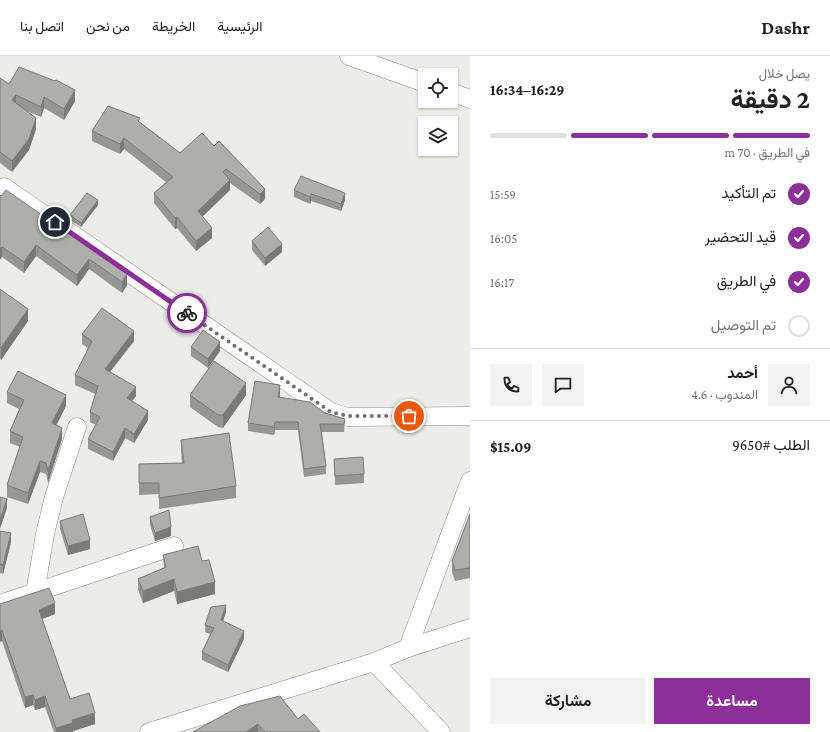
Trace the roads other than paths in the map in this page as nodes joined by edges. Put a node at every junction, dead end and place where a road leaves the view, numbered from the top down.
1 (349, 56) edge
2 (418, 81) edge
3 (458, 95) edge
4 (470, 99) edge
5 (4, 187) dead end
6 (470, 416) edge
7 (77, 427) dead end
8 (470, 481) edge
9 (174, 546) dead end
10 (35, 593) junction
11 (0, 604) edge
12 (470, 628) edge
13 (408, 648) junction
14 (374, 662) junction
15 (152, 732) edge
16 (441, 732) edge

1 - 2 street
3 - 4 street
5 - 6 street
7 - 10 street
8 - 13 street
9 - 10 street
10 - 11 street
12 - 13 street
13 - 14 street
14 - 15 street
14 - 16 street

